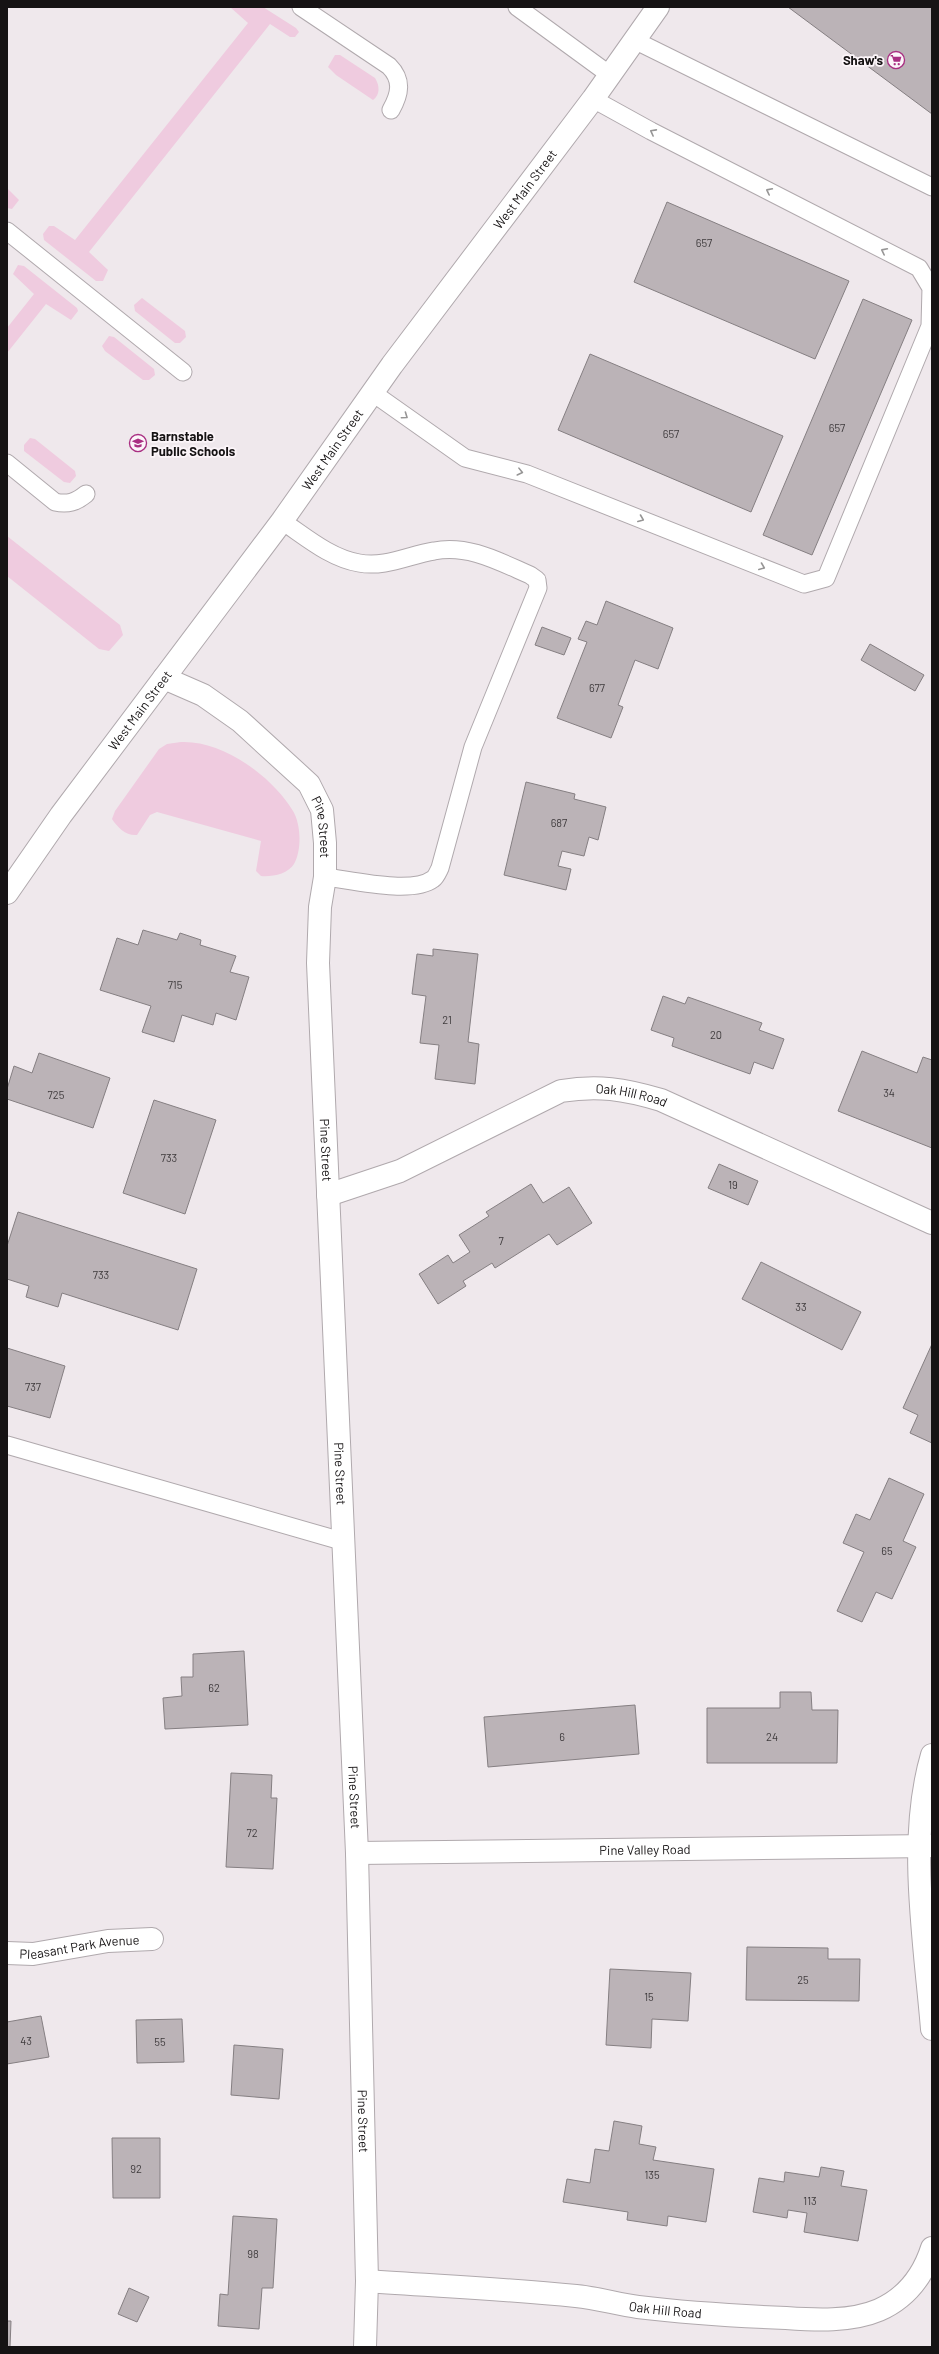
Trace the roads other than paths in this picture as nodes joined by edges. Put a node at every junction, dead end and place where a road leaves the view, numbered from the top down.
1 (301, 7) edge
2 (517, 7) edge
3 (658, 7) edge
4 (634, 40) junction
5 (610, 75) junction
6 (593, 99) junction
7 (392, 110) dead end
8 (932, 187) edge
9 (7, 231) edge
10 (183, 372) dead end
11 (373, 393) junction
12 (7, 463) edge
13 (86, 494) dead end
14 (282, 521) junction
15 (164, 678) junction
16 (325, 877) junction
17 (7, 893) edge
18 (328, 1195) junction
19 (932, 1223) edge
20 (7, 1445) edge
21 (345, 1542) junction
22 (932, 1755) edge
23 (925, 1846) edge
24 (357, 1853) junction
25 (152, 1939) dead end
26 (7, 1953) edge
27 (932, 2029) edge
28 (932, 2248) edge
29 (367, 2281) junction
30 (365, 2347) edge

1 - 7 lane
2 - 5 lane
3 - 4 main road, West Main Street
4 - 5 main road, West Main Street
4 - 8 lane
5 - 6 main road, West Main Street
6 - 11 main road, West Main Street
11 -> 6 lane
9 - 10 lane
11 - 14 main road, West Main Street
12 - 13 lane
14 - 15 main road, West Main Street
14 - 16 lane
15 - 16 main road, Pine Street
15 - 17 main road, West Main Street
16 - 18 main road, Pine Street
18 - 19 main road, Oak Hill Road
18 - 21 main road, Pine Street
20 - 21 lane
21 - 24 main road, Pine Street
22 - 23 main road
23 - 24 main road, Pine Valley Road
23 - 27 main road
24 - 29 main road, Pine Street
25 - 26 main road, Pleasant Park Avenue
28 - 29 main road, Oak Hill Road
29 - 30 main road, Pine Street

